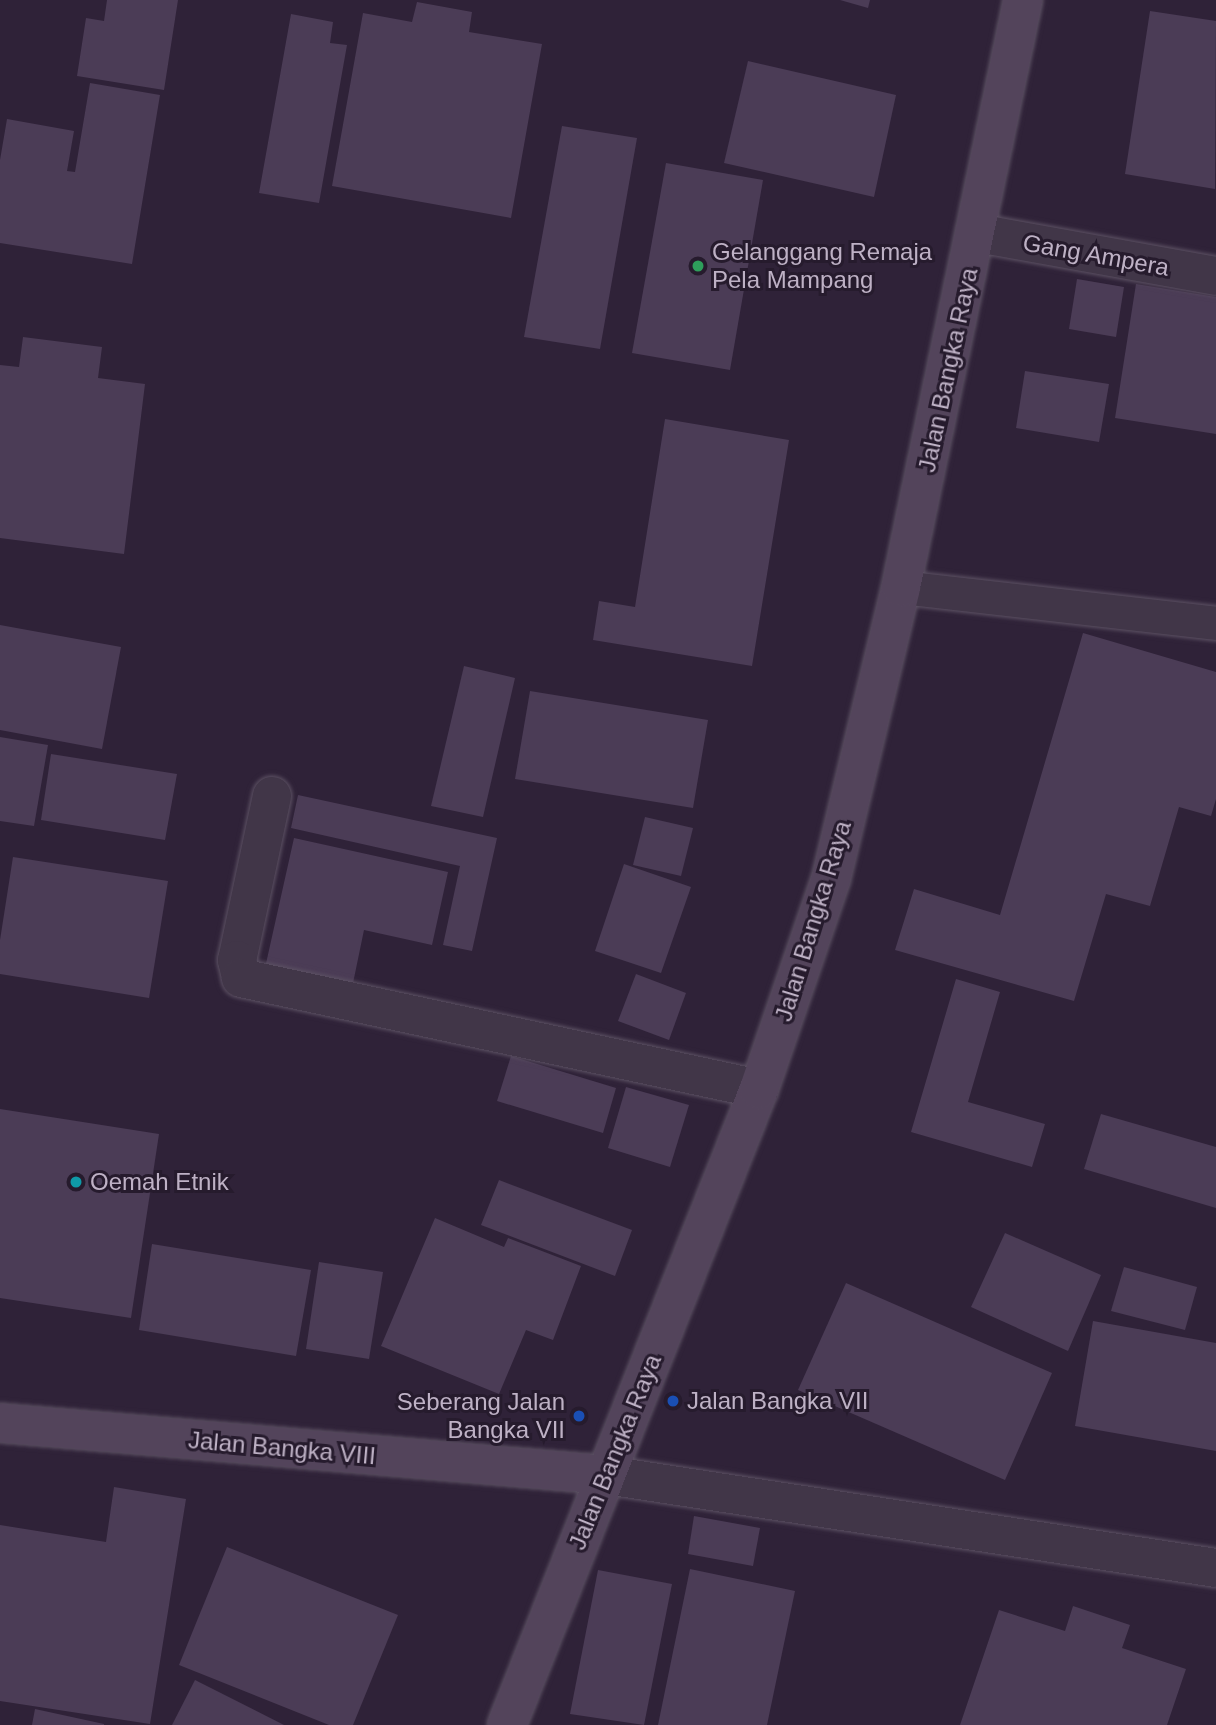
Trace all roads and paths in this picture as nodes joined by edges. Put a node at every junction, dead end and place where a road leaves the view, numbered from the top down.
1 (1023, 0) edge
2 (977, 233) junction
3 (1216, 276) edge
4 (901, 587) junction
5 (1216, 623) edge
6 (272, 796) dead end
7 (759, 1089) junction
8 (0, 1423) edge
9 (606, 1475) junction
10 (1216, 1567) edge
11 (507, 1725) edge

1 - 2 street, Jalan Bangka Raya
2 - 3 street, Gang Ampera
2 - 4 street, Jalan Bangka Raya
4 - 5 lane
4 - 7 street, Jalan Bangka Raya
6 - 7 street
7 - 9 street, Jalan Bangka Raya
8 - 9 street, Jalan Bangka VIII
9 - 10 street
9 - 11 street, Jalan Bangka Raya

